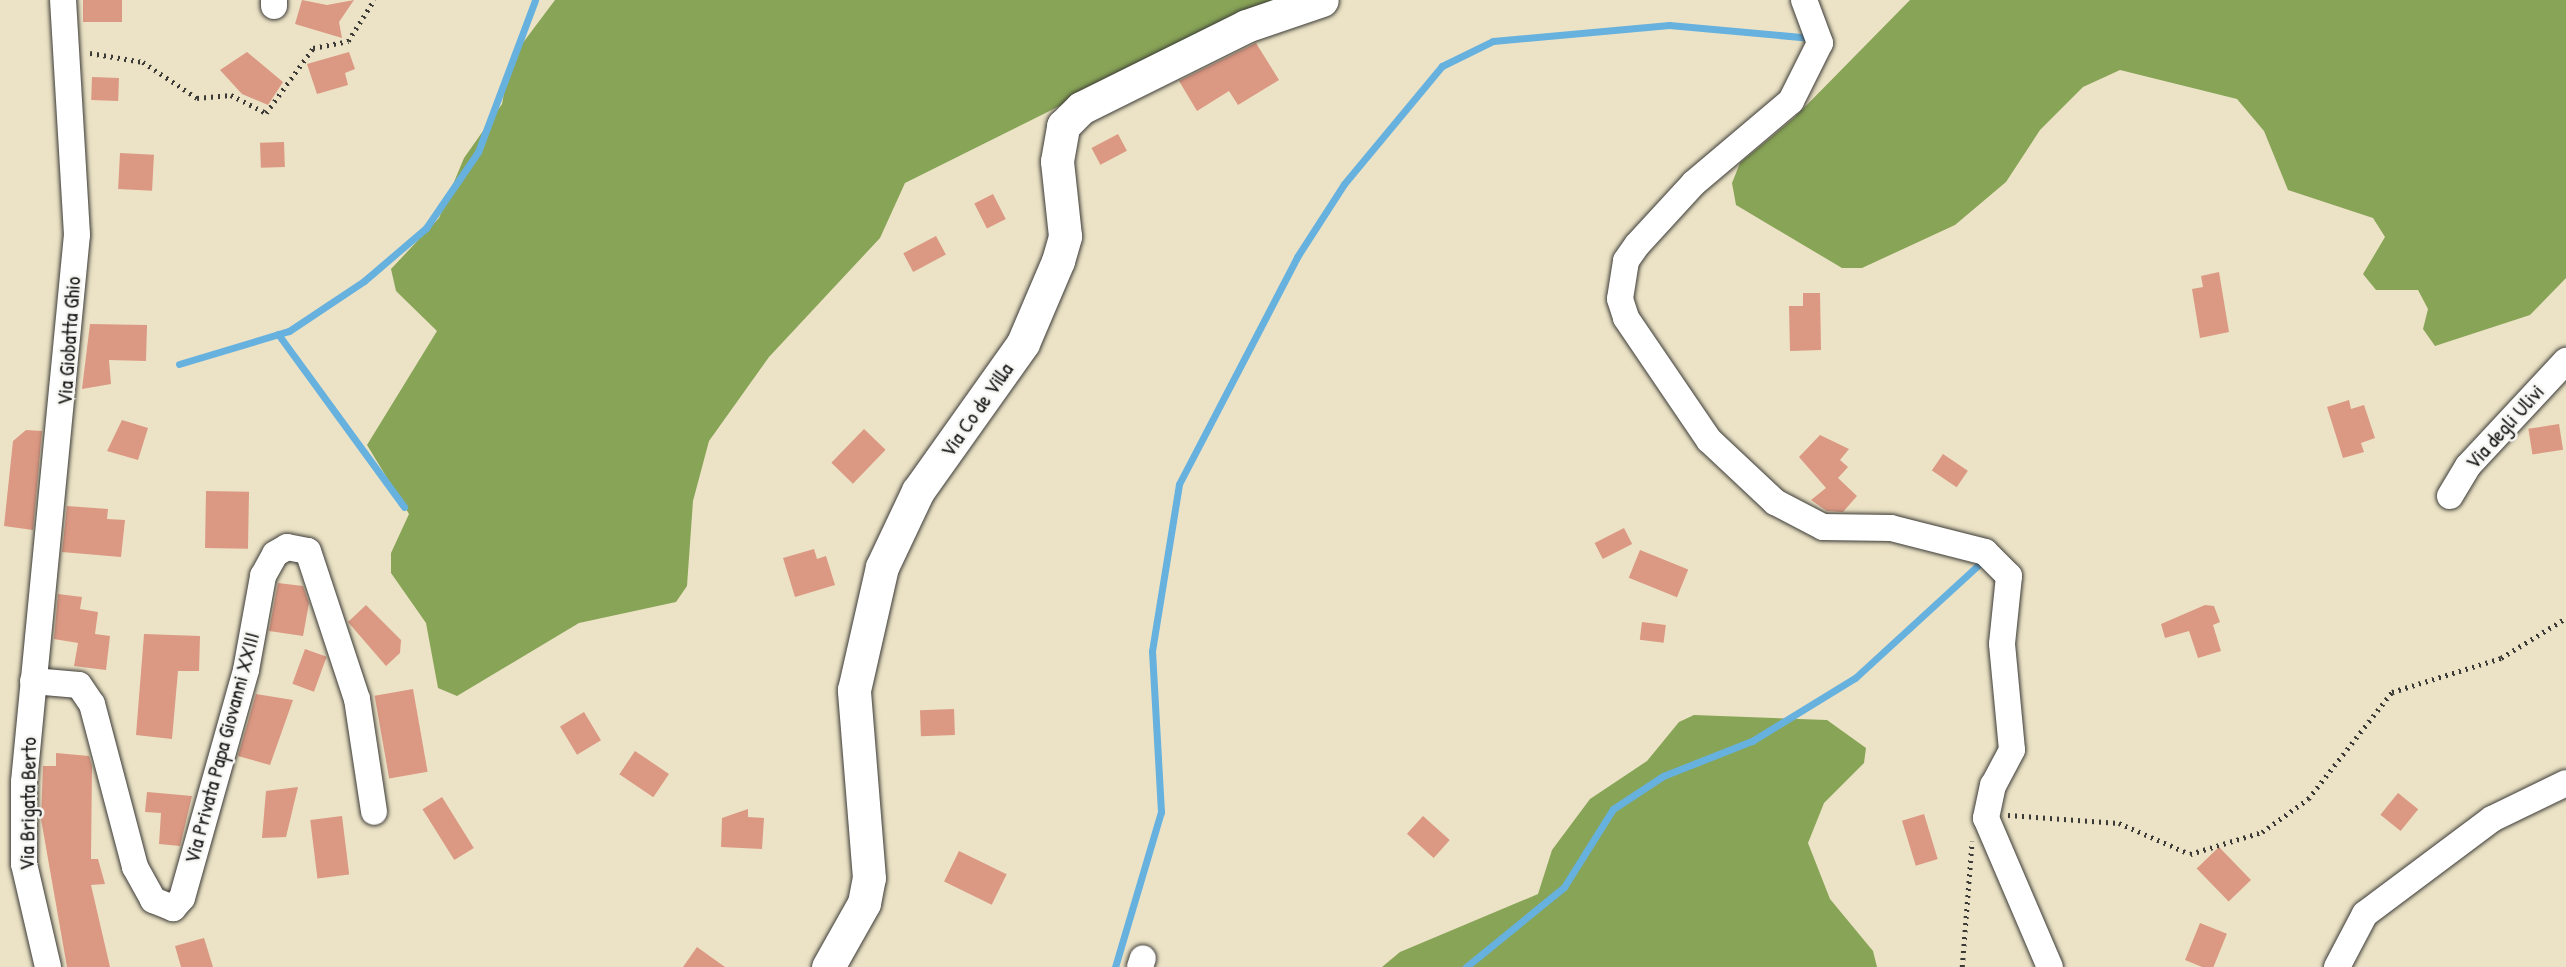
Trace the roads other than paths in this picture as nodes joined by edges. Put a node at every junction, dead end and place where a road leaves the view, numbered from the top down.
1 (63, 0) edge
2 (1322, 0) edge
3 (1804, 0) edge
4 (2566, 362) edge
5 (2450, 496) dead end
6 (33, 681) junction
7 (2566, 783) edge
8 (374, 812) dead end
9 (48, 967) edge
10 (828, 967) edge
11 (2050, 967) edge
12 (2337, 967) edge

1 - 6 street, Via Giobatta Ghio
2 - 10 street, Via Co de Villa
3 - 11 street
4 - 5 street, Via degli Ulivi
6 - 8 street, Via Privata Papa Giovanni XXIII
6 - 9 street, Via Brigata Berto
7 - 12 street

